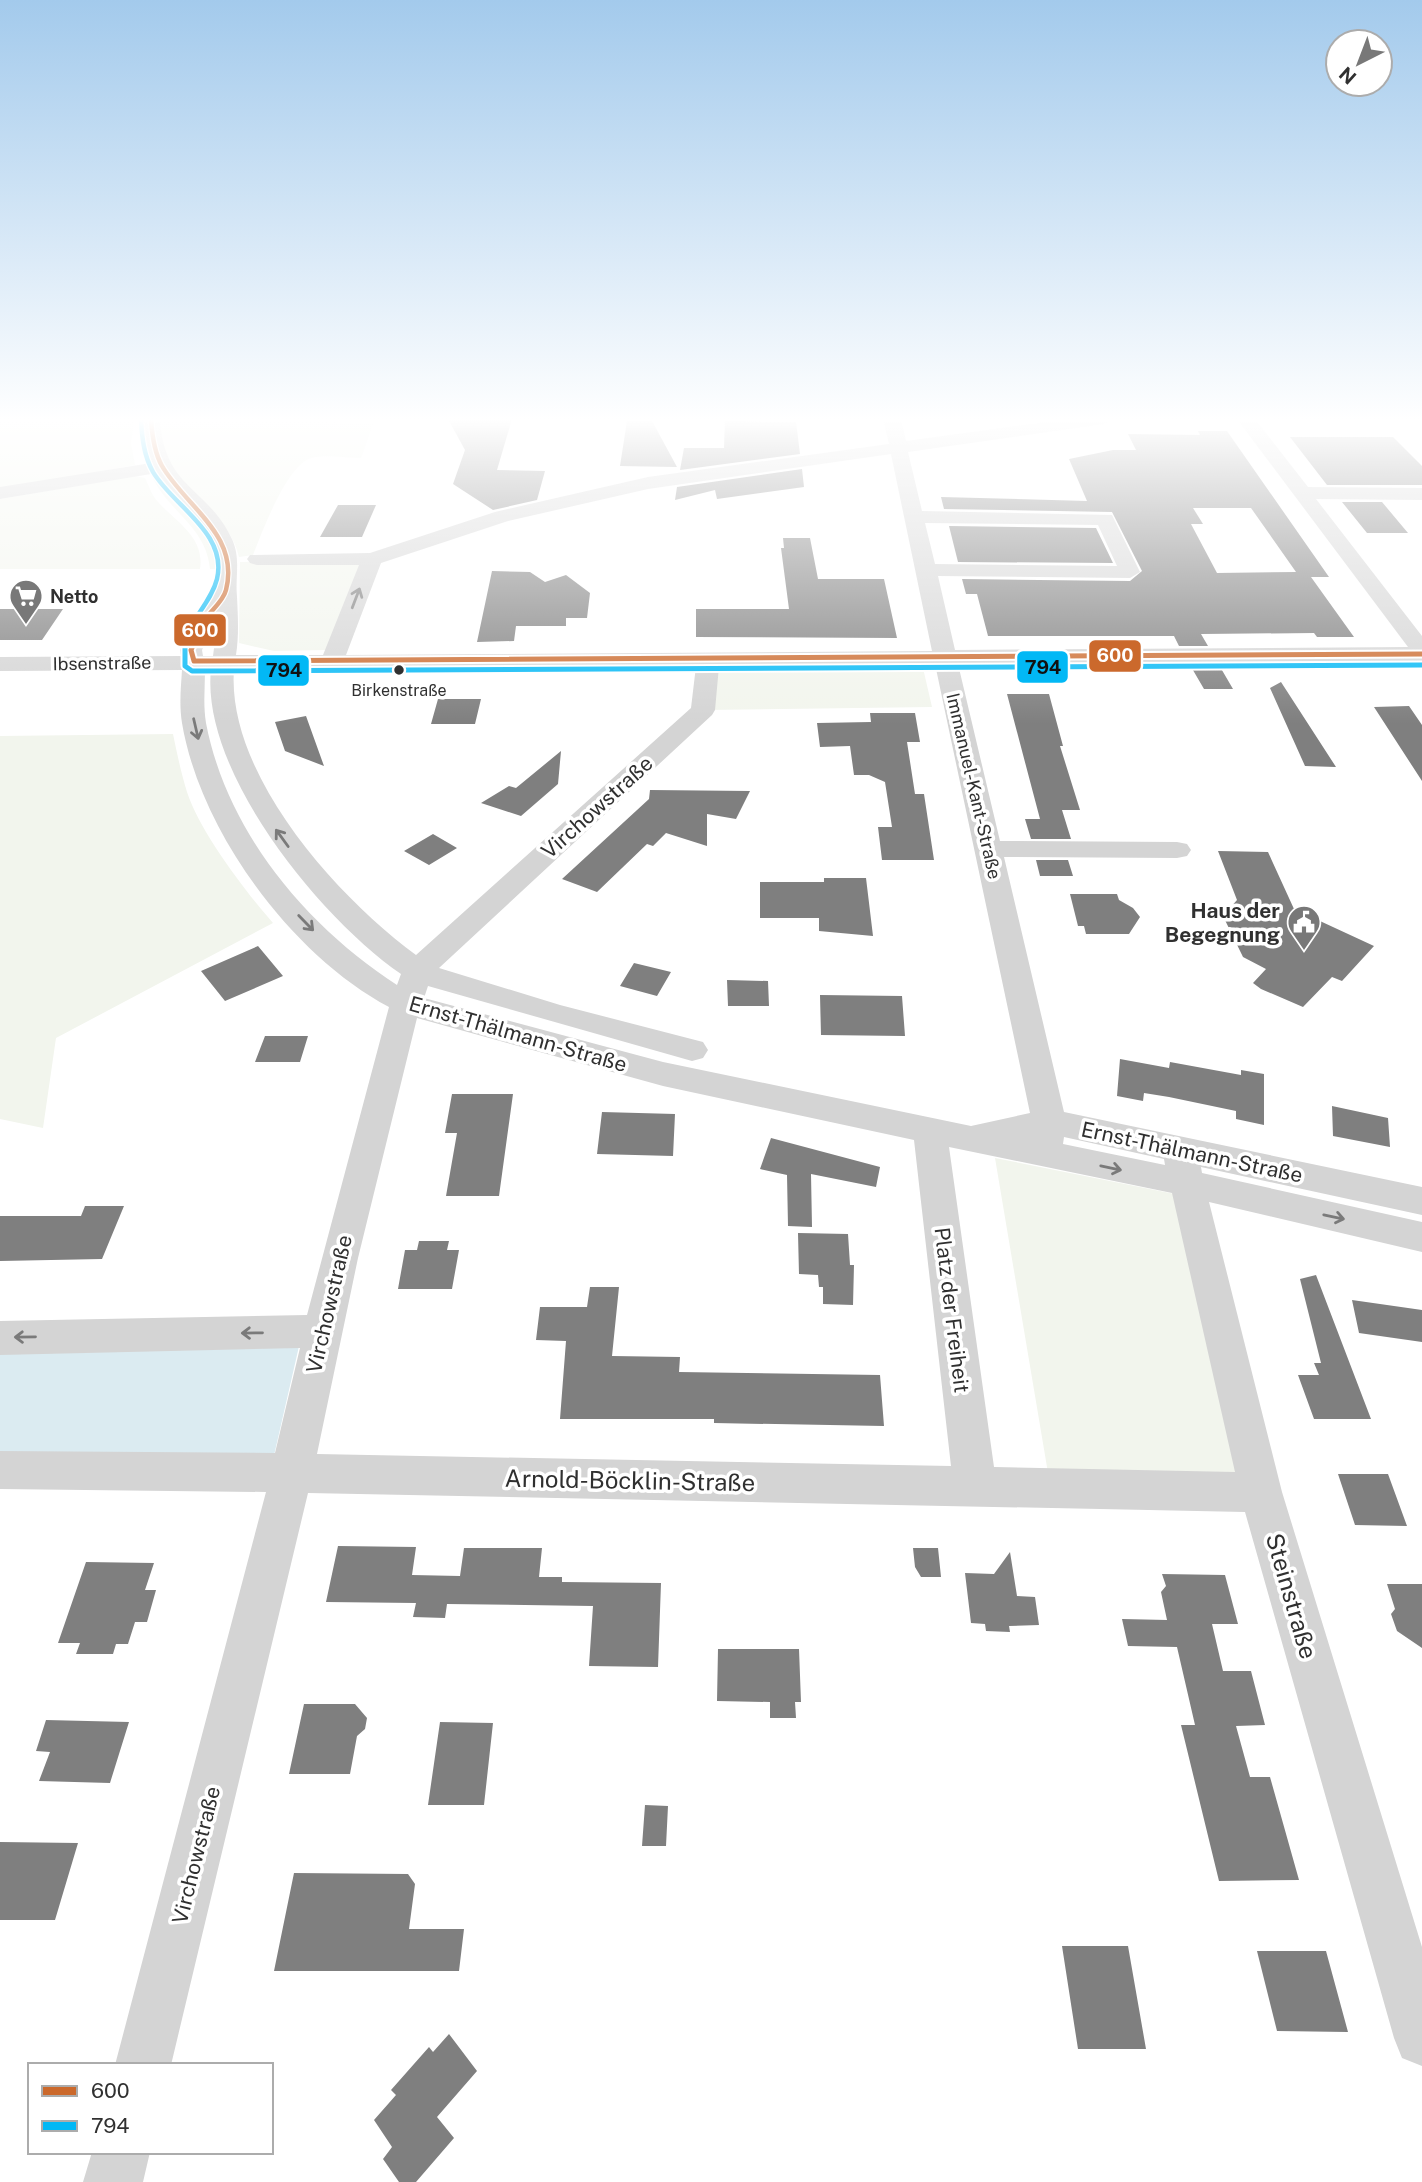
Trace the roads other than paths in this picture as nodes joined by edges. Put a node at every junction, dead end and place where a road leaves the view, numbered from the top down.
1 (210, 521) edge
2 (487, 521) edge
3 (914, 521) edge
4 (1106, 521) edge
5 (1323, 521) edge
6 (257, 559) dead end
7 (372, 559) junction
8 (926, 569) junction
9 (225, 594) junction
10 (1422, 652) edge
11 (945, 656) junction
12 (708, 658) junction
13 (194, 661) junction
14 (226, 661) junction
15 (332, 662) junction
16 (0, 664) edge
17 (989, 849) junction
18 (1177, 850) dead end
19 (412, 987) junction
20 (692, 1050) dead end
21 (946, 1136) junction
22 (1047, 1137) junction
23 (1183, 1167) junction
24 (1422, 1201) edge
25 (1422, 1237) edge
26 (321, 1331) junction
27 (0, 1338) edge
28 (0, 1470) edge
29 (292, 1473) junction
30 (975, 1487) junction
31 (1261, 1492) junction
32 (1422, 2038) edge
33 (144, 2063) edge
34 (120, 2154) edge
35 (113, 2182) edge

1 - 9 street, Ernst-Thälmann-Straße
2 - 7 street
3 - 8 street, Immanuel-Kant-Straße
4 - 8 street
5 - 10 street
6 - 7 street
15 -> 7 street
8 - 11 street, Immanuel-Kant-Straße
9 - 13 street, Ernst-Thälmann-Straße
9 - 14 street, Ernst-Thälmann-Straße
10 - 11 street, Ibsenstraße
11 - 12 street, Ibsenstraße
11 - 17 street, Immanuel-Kant-Straße
12 - 15 street, Ibsenstraße
12 - 19 street, Virchowstraße
13 - 14 street, Ibsenstraße
13 - 16 street, Ibsenstraße
13 -> 19 street, Ernst-Thälmann-Straße
14 - 15 street, Ibsenstraße
19 -> 14 street, Ernst-Thälmann-Straße
17 - 18 street
17 - 22 street, Immanuel-Kant-Straße
19 - 20 street, Ernst-Thälmann-Straße
19 - 21 street, Ernst-Thälmann-Straße
19 - 26 street, Virchowstraße
21 - 22 street, Ernst-Thälmann-Straße
21 - 30 street, Platz der Freiheit
22 - 23 street, Ernst-Thälmann-Straße
23 - 24 street, Ernst-Thälmann-Straße
23 -> 25 street, Ernst-Thälmann-Straße
23 - 31 street, Steinstraße
26 -> 27 street
26 - 29 street, Virchowstraße
28 - 29 street, Arnold-Böcklin-Straße
29 - 30 street, Arnold-Böcklin-Straße
29 - 33 street, Virchowstraße
30 - 31 street, Arnold-Böcklin-Straße
31 - 32 street, Steinstraße
34 - 35 street

